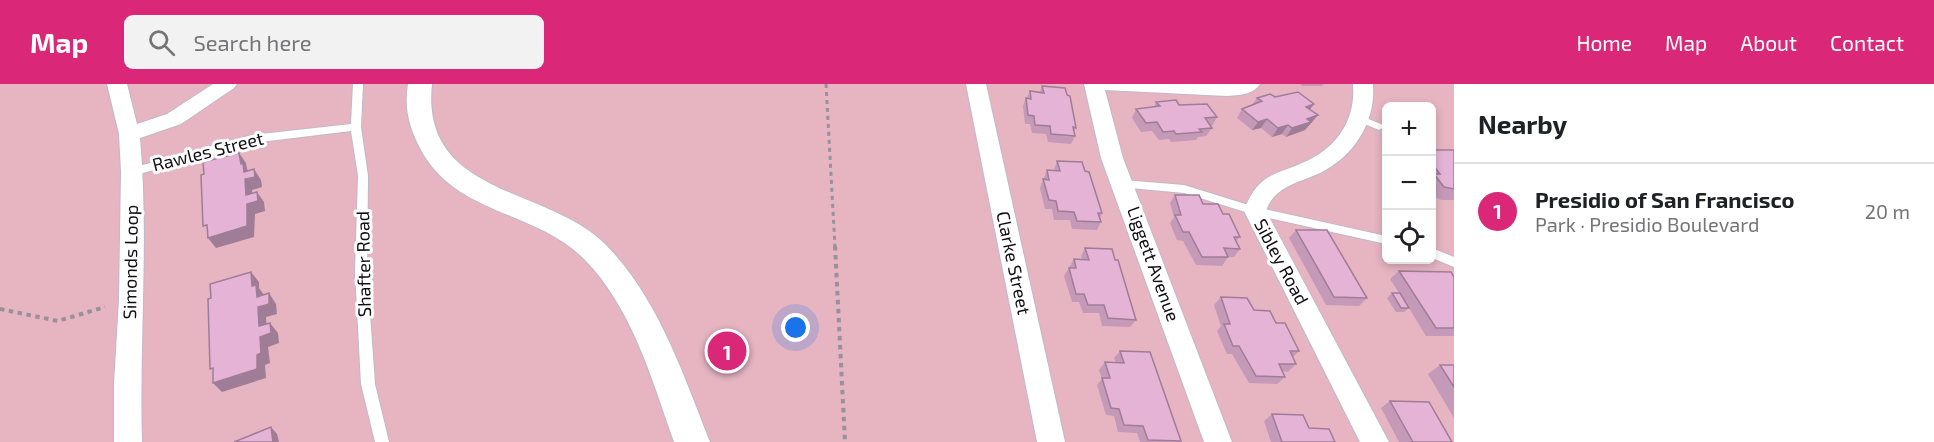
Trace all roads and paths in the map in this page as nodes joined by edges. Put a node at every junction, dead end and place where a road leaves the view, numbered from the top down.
1 (117, 84) edge
2 (227, 84) edge
3 (358, 84) edge
4 (420, 84) edge
5 (825, 84) edge
6 (976, 84) edge
7 (1094, 84) edge
8 (1101, 84) edge
9 (1250, 84) edge
10 (1363, 84) edge
11 (201, 89) edge
12 (356, 127) junction
13 (129, 134) junction
14 (132, 172) junction
15 (1123, 184) junction
16 (1255, 212) junction
17 (1382, 239) edge
18 (1436, 255) edge
19 (1454, 262) edge
20 (131, 299) junction
21 (0, 309) edge
22 (129, 442) edge
23 (382, 442) edge
24 (692, 442) edge
25 (844, 442) edge
26 (1051, 442) edge
27 (1218, 442) edge
28 (1376, 442) edge

1 - 13 street, Simonds Loop
2 - 11 street
3 - 12 lane, Shafter Road
4 - 24 street
5 - 25 path
6 - 26 street, Clarke Street
7 - 15 street, Liggett Avenue
8 - 9 street
10 - 16 street, Sibley Road
11 - 13 street
12 - 14 lane, Rawles Street
12 - 23 lane, Shafter Road
13 - 14 street, Simonds Loop
14 - 20 street, Simonds Loop
15 - 16 lane
15 - 27 street, Liggett Avenue
16 - 17 lane
16 - 28 street, Sibley Road
18 - 19 lane
20 - 21 path
20 - 22 street, Simonds Loop

